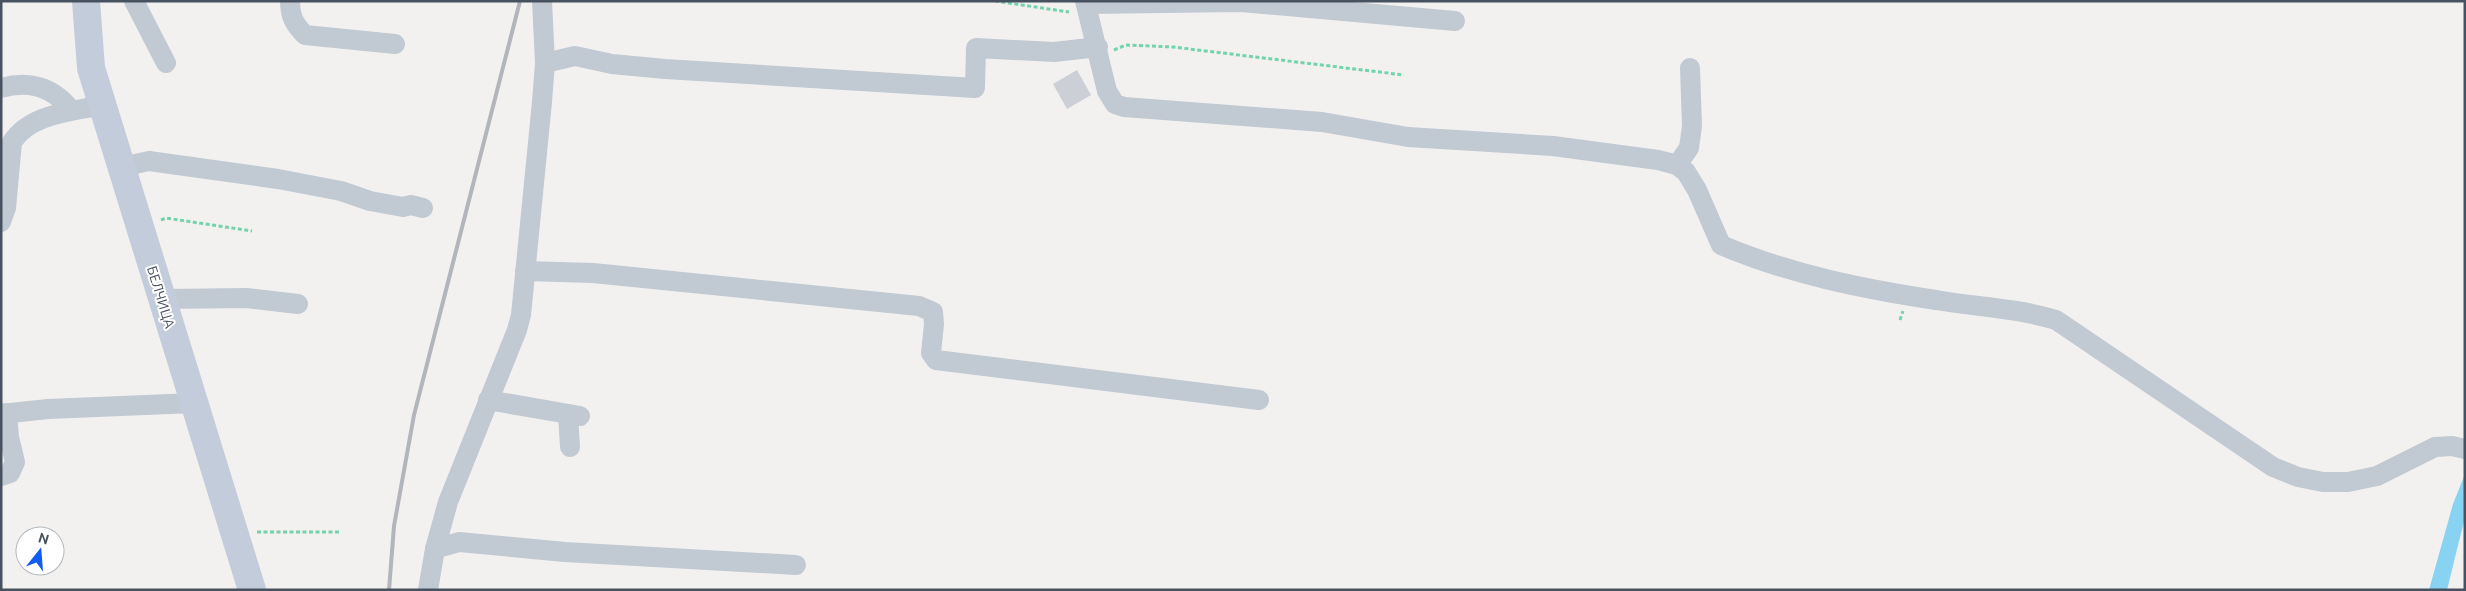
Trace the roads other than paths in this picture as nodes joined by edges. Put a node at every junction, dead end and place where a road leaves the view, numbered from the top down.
1 (86, 1) edge
2 (134, 1) edge
3 (290, 1) edge
4 (542, 1) edge
5 (1087, 6) edge
6 (1455, 22) dead end
7 (396, 44) dead end
8 (1099, 51) junction
9 (166, 63) dead end
10 (545, 64) junction
11 (1690, 68) dead end
12 (1, 88) edge
13 (102, 105) junction
14 (70, 110) junction
15 (1677, 165) junction
16 (122, 167) junction
17 (423, 208) dead end
18 (1, 222) edge
19 (525, 271) junction
20 (162, 299) junction
21 (298, 304) dead end
22 (488, 400) junction
23 (1259, 400) dead end
24 (194, 403) junction
25 (4, 414) edge
26 (570, 447) dead end
27 (2465, 449) edge
28 (1, 476) edge
29 (435, 549) junction
30 (796, 565) dead end
31 (252, 590) edge
32 (428, 590) edge

1 - 13 main road, БЕЛЧИЦА
2 - 9 street
3 - 7 street
4 - 10 street
5 - 6 street
5 - 8 street
8 - 10 street
8 - 15 street
10 - 19 street
11 - 15 street
12 - 14 street
13 - 14 street
13 - 16 main road, БЕЛЧИЦА
14 - 18 street
15 - 27 street
16 - 17 street
16 - 20 main road, БЕЛЧИЦА
19 - 22 street
19 - 23 street
20 - 21 street
20 - 24 main road, БЕЛЧИЦА
22 - 26 street
22 - 29 street
24 - 25 street
24 - 31 main road, БЕЛЧИЦА
25 - 28 street
29 - 30 street
29 - 32 street

